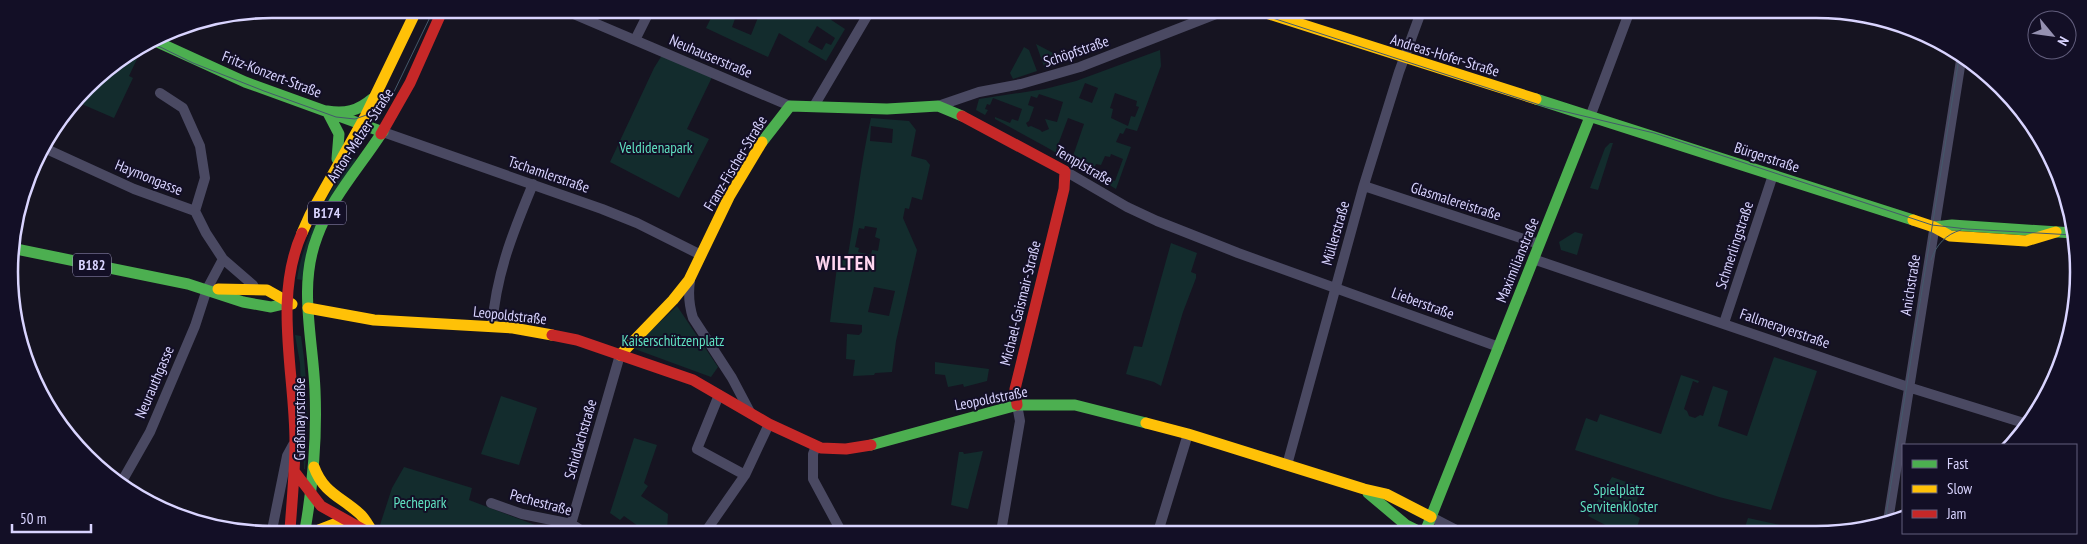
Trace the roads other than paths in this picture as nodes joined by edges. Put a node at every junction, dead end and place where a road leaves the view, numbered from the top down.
1 (412, 18) edge
2 (439, 18) edge
3 (583, 18) edge
4 (646, 18) edge
5 (866, 18) edge
6 (1206, 18) edge
7 (1281, 18) edge
8 (1419, 18) edge
9 (1627, 18) edge
10 (635, 40) junction
11 (160, 43) edge
12 (1403, 58) junction
13 (1961, 63) edge
14 (160, 93) dead end
15 (375, 96) junction
16 (790, 106) junction
17 (814, 106) junction
18 (938, 106) junction
19 (327, 111) junction
20 (1590, 117) junction
21 (361, 124) junction
22 (383, 132) junction
23 (49, 150) edge
24 (336, 168) junction
25 (1065, 170) junction
26 (1773, 175) junction
27 (534, 184) junction
28 (1364, 186) junction
29 (195, 211) junction
30 (1934, 227) junction
31 (2066, 233) edge
32 (1539, 244) junction
33 (19, 250) edge
34 (701, 255) junction
35 (223, 259) junction
36 (1533, 259) junction
37 (691, 278) junction
38 (1336, 287) junction
39 (208, 289) junction
40 (255, 289) junction
41 (288, 303) junction
42 (308, 308) junction
43 (1724, 323) junction
44 (492, 327) junction
45 (1499, 347) junction
46 (620, 355) junction
47 (1908, 386) junction
48 (719, 395) junction
49 (1016, 405) junction
50 (752, 415) junction
51 (2021, 422) edge
52 (769, 424) junction
53 (1188, 434) junction
54 (295, 442) junction
55 (816, 446) junction
56 (1287, 464) junction
57 (314, 467) junction
58 (294, 471) junction
59 (745, 475) junction
60 (123, 479) edge
61 (1364, 489) junction
62 (310, 494) junction
63 (491, 503) dead end
64 (1390, 510) junction
65 (1889, 516) edge
66 (1431, 517) junction
67 (352, 524) junction
68 (273, 526) edge
69 (290, 526) edge
70 (306, 526) edge
71 (330, 526) edge
72 (356, 526) edge
73 (369, 526) edge
74 (564, 526) edge
75 (572, 526) edge
76 (709, 526) edge
77 (838, 526) edge
78 (1002, 526) edge
79 (1160, 526) edge
80 (1396, 526) edge
81 (1405, 526) edge
82 (1426, 526) edge
83 (1448, 526) edge

1 - 15 street, Anton-Melzer-Straße / B174
2 - 22 street, Anton-Melzer-Straße / B174
3 - 10 street, Neuhauserstraße
4 - 10 street
5 - 17 street
6 - 18 street, Schöpfstraße
7 - 12 street, Andreas-Hofer-Straße
8 - 12 street, Müllerstraße
9 - 20 street, Maximilianstraße
10 - 16 street, Neuhauserstraße
11 - 19 street, Fritz-Konzert-Straße
12 - 20 street, Andreas-Hofer-Straße
12 - 28 street, Müllerstraße
13 - 30 street, Anichstraße
14 - 29 street
15 - 19 street
15 - 21 street, Anton-Melzer-Straße / B174
16 - 17 street
16 - 34 street, Franz-Fischer-Straße
17 - 18 street, Templstraße
18 - 25 street, Templstraße
19 - 21 street, Fritz-Konzert-Straße
19 - 24 street
20 - 26 street, Bürgerstraße
20 - 32 street, Maximilianstraße
21 - 22 street, Fritz-Konzert-Straße
21 - 24 street, Anton-Melzer-Straße / B174
22 - 27 street, Tschamlerstraße
22 - 42 street, Anton-Melzer-Straße / B174
23 - 29 street, Haymongasse
24 - 41 street, Anton-Melzer-Straße / B174
25 - 38 street, Templstraße
25 - 49 street, Michael-Gaismair-Straße
26 - 30 street, Bürgerstraße
26 - 43 street, Schmerlingstraße
27 - 34 street, Tschamlerstraße
27 - 44 street
28 - 32 street, Glasmalereistraße
28 - 38 street, Müllerstraße
29 - 35 street, Haymongasse
30 - 31 street, Bürgerstraße
30 - 47 street, Anichstraße
32 - 36 street, Maximilianstraße
33 - 39 street, Leopoldstraße / B182
34 - 37 street, Franz-Fischer-Straße
35 - 39 street
35 - 40 street, Haymongasse
36 - 43 street, Fallmerayerstraße
36 - 45 street, Maximilianstraße
37 - 46 street, Franz-Fischer-Straße
37 - 50 street, Franz-Fischer-Straße
38 - 45 street, Lieberstraße
38 - 56 street, Müllerstraße
39 - 40 street, Leopoldstraße / B182
39 - 41 street, Leopoldstraße / B182
39 - 60 street, Neurauthgasse
40 - 41 street, Leopoldstraße / B182
41 - 42 street, Leopoldstraße
41 - 54 street, Graßmayrstraße / B174
42 - 44 street, Leopoldstraße
42 - 57 street, Graßmayrstraße / B174
43 - 47 street, Fallmerayerstraße
44 - 46 street, Leopoldstraße
45 - 66 street, Maximilianstraße
46 - 48 street, Leopoldstraße
46 - 75 street, Schidlachstraße
47 - 51 street, Fallmerayerstraße
47 - 65 street, Anichstraße
48 - 50 street, Leopoldstraße
48 - 59 street
49 - 53 street, Leopoldstraße
49 - 55 street, Leopoldstraße
49 - 78 street, Michael-Gaismair-Straße
50 - 52 street, Leopoldstraße
52 - 55 street, Leopoldstraße
52 - 59 street
53 - 56 street, Leopoldstraße
53 - 79 street
54 - 58 street, Graßmayrstraße / B174
54 - 68 street, Graßmayrstraße
55 - 77 street
56 - 61 street, Leopoldstraße
57 - 62 street, Graßmayrstraße / B174
57 - 73 street
58 - 62 street
58 - 69 street, Graßmayrstraße / B174
59 - 76 street
61 - 64 street, Leopoldstraße
61 - 66 street, Leopoldstraße
62 - 67 street
62 - 70 street, Graßmayrstraße / B174
63 - 74 street, Pechestraße
64 - 80 street
64 - 81 street, Leopoldstraße
66 - 82 street, Maximilianstraße
66 - 83 street
67 - 71 street
67 - 72 street

